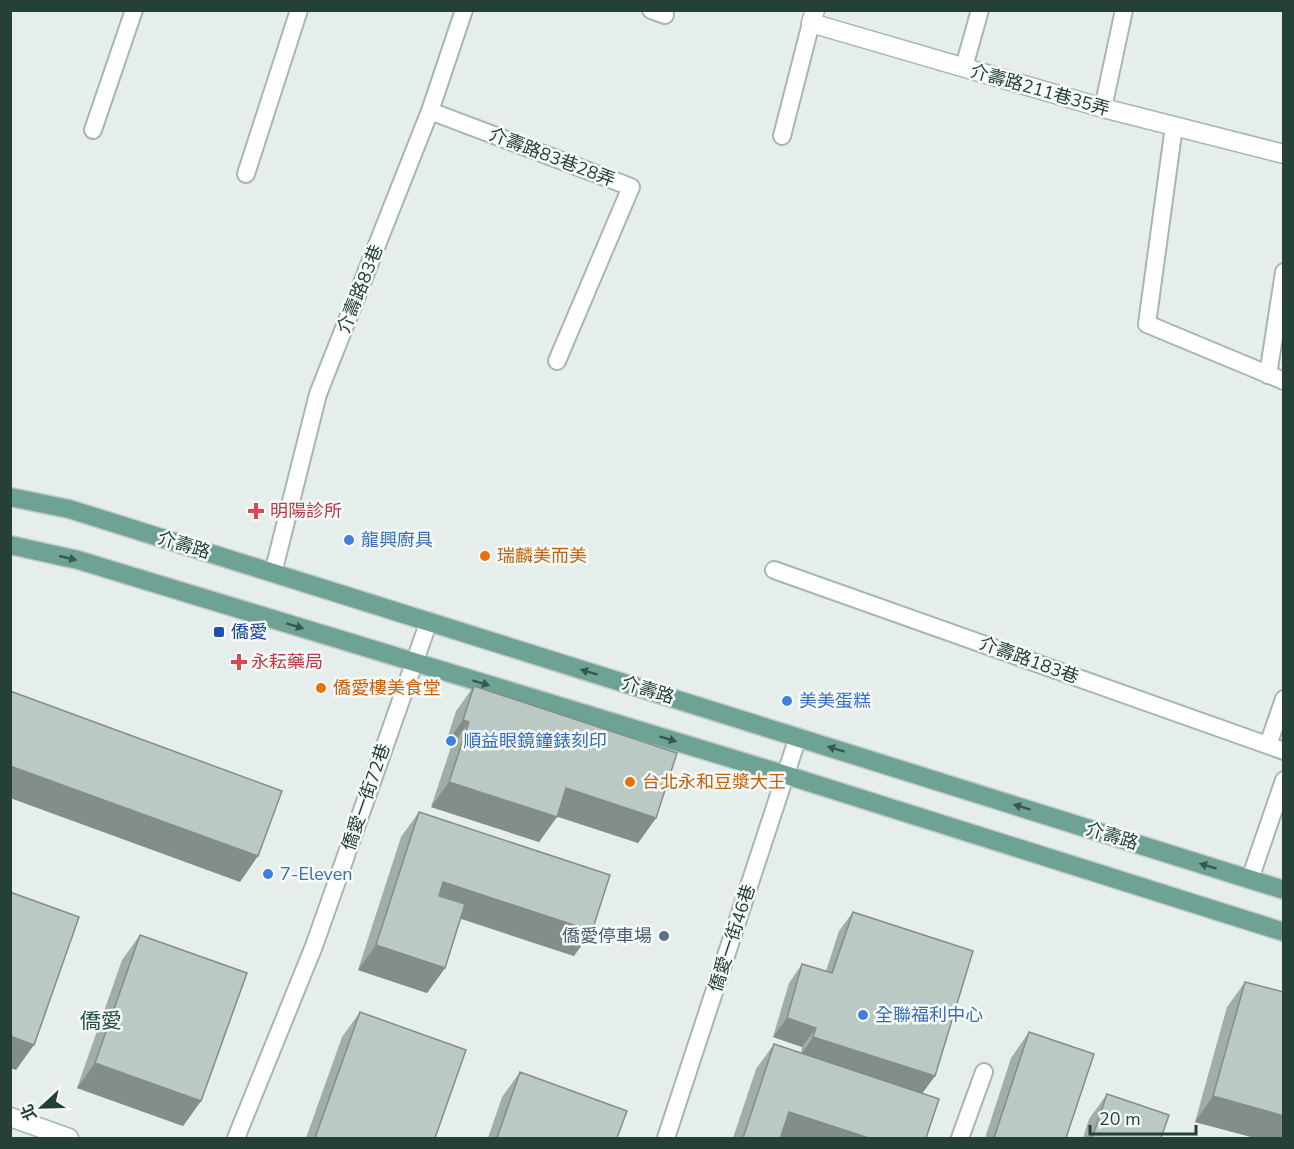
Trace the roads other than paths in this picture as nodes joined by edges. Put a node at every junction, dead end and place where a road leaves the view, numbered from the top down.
1 (134, 10) edge
2 (299, 10) edge
3 (464, 10) edge
4 (980, 10) edge
5 (1124, 10) edge
6 (813, 17) edge
7 (964, 67) junction
8 (1103, 108) junction
9 (430, 111) junction
10 (1174, 126) junction
11 (93, 130) dead end
12 (782, 136) dead end
13 (1284, 154) edge
14 (246, 174) dead end
15 (1284, 272) edge
16 (557, 362) dead end
17 (1268, 375) junction
18 (1284, 381) edge
19 (10, 497) edge
20 (10, 545) edge
21 (774, 570) dead end
22 (273, 573) junction
23 (429, 621) junction
24 (413, 662) junction
25 (1284, 699) edge
26 (798, 737) junction
27 (1276, 748) edge
28 (786, 775) junction
29 (1284, 780) edge
30 (1250, 879) junction
31 (1284, 890) edge
32 (1284, 932) edge
33 (984, 1072) dead end
34 (10, 1117) edge
35 (69, 1138) edge
36 (236, 1138) edge
37 (666, 1138) edge
38 (960, 1138) edge

1 - 11 lane
2 - 14 lane
3 - 9 lane, 介壽路83巷
4 - 7 lane
5 - 8 lane
6 - 7 street, 介壽路211巷35弄
6 - 12 lane
7 - 8 street, 介壽路211巷35弄
8 - 10 street, 介壽路211巷35弄
9 - 16 lane, 介壽路83巷28弄
9 - 22 lane, 介壽路83巷
10 - 13 street, 介壽路211巷35弄
10 - 17 lane
15 - 17 lane
17 - 18 lane
19 - 22 main road, 介壽路
20 -> 24 main road
21 - 27 lane, 介壽路183巷
22 - 23 main road, 介壽路
23 - 24 lane, 僑愛一街72巷
26 -> 23 main road, 介壽路
24 -> 28 main road
24 - 36 lane, 僑愛一街72巷
25 - 27 lane
26 - 28 lane, 僑愛一街46巷
30 -> 26 main road, 介壽路
28 - 32 main road
28 - 37 lane, 僑愛一街46巷
29 - 30 lane
30 - 31 main road, 介壽路
33 - 38 lane
34 - 35 street

